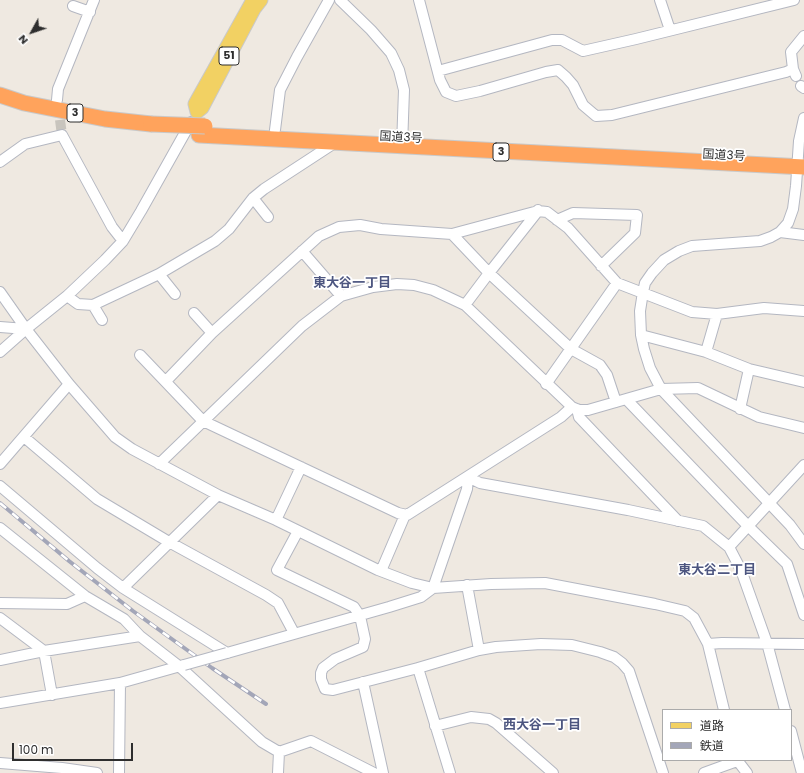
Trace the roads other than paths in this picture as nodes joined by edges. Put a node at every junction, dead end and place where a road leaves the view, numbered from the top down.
1 (94, 0) edge
2 (253, 0) edge
3 (261, 0) edge
4 (329, 0) edge
5 (340, 0) edge
6 (419, 0) edge
7 (660, 0) edge
8 (794, 0) edge
9 (73, 6) dead end
10 (90, 12) junction
11 (670, 30) junction
12 (804, 36) edge
13 (438, 71) junction
14 (0, 95) edge
15 (57, 100) tunnel mouth
16 (0, 104) edge
17 (197, 112) junction
18 (804, 118) edge
19 (149, 128) junction
20 (275, 130) junction
21 (202, 131) junction
22 (336, 142) junction
23 (402, 142) junction
24 (0, 162) edge
25 (800, 164) edge
26 (253, 198) junction
27 (538, 210) junction
28 (268, 216) dead end
29 (558, 220) junction
30 (780, 232) junction
31 (452, 234) junction
32 (804, 236) edge
33 (123, 241) junction
34 (302, 251) junction
35 (601, 266) junction
36 (489, 273) junction
37 (159, 274) junction
38 (617, 283) junction
39 (0, 292) edge
40 (642, 292) junction
41 (175, 294) dead end
42 (67, 296) junction
43 (341, 296) junction
44 (94, 305) junction
45 (465, 305) junction
46 (804, 310) edge
47 (194, 313) dead end
48 (718, 314) junction
49 (102, 320) dead end
50 (0, 327) edge
51 (26, 329) junction
52 (212, 333) junction
53 (641, 335) junction
54 (571, 349) junction
55 (0, 352) edge
56 (706, 352) junction
57 (140, 355) dead end
58 (750, 369) junction
59 (166, 381) junction
60 (804, 382) edge
61 (69, 384) junction
62 (546, 384) junction
63 (661, 389) junction
64 (627, 400) junction
65 (616, 402) junction
66 (574, 408) junction
67 (740, 409) junction
68 (203, 421) junction
69 (804, 428) edge
70 (24, 437) junction
71 (0, 464) edge
72 (159, 464) junction
73 (804, 465) edge
74 (301, 467) junction
75 (468, 477) junction
76 (0, 486) edge
77 (218, 495) junction
78 (770, 503) junction
79 (406, 515) junction
80 (276, 520) junction
81 (678, 521) junction
82 (748, 526) junction
83 (0, 528) edge
84 (298, 531) junction
85 (170, 542) junction
86 (804, 544) edge
87 (729, 547) junction
88 (381, 571) junction
89 (467, 585) junction
90 (123, 588) junction
91 (433, 588) junction
92 (85, 596) junction
93 (0, 603) edge
94 (804, 615) edge
95 (360, 616) junction
96 (0, 618) edge
97 (294, 633) junction
98 (140, 636) junction
99 (767, 643) junction
100 (708, 644) junction
101 (804, 644) edge
102 (479, 650) junction
103 (44, 651) junction
104 (227, 653) junction
105 (0, 660) edge
106 (182, 666) junction
107 (418, 668) junction
108 (363, 682) junction
109 (120, 683) junction
110 (52, 695) junction
111 (0, 703) edge
112 (724, 709) edge
113 (785, 709) edge
114 (435, 726) junction
115 (792, 736) edge
116 (279, 752) junction
117 (737, 761) edge
118 (0, 763) edge
119 (800, 772) edge
120 (97, 773) edge
121 (119, 773) edge
122 (278, 773) edge
123 (374, 773) edge
124 (383, 773) edge
125 (450, 773) edge
126 (553, 773) edge
127 (662, 773) edge
128 (704, 773) edge
129 (747, 773) edge

1 - 10 street
2 - 17 main road, 51
3 - 17 main road, 51
4 - 20 street
5 - 23 street
6 - 13 street
7 - 11 street
8 - 11 street
9 - 10 street
10 - 15 street
11 - 13 street
12 - 13 street
14 - 19 highway, 国道3号 / 3
16 - 19 highway, 国道3号 / 3
17 - 33 street
18 - 25 street
19 - 21 highway, 国道3号 / 3, bridge
20 - 21 highway, 国道3号 / 3
20 - 23 highway, 国道3号 / 3
21 - 22 highway, 国道3号 / 3
22 - 23 highway, 国道3号 / 3
22 - 26 street
23 - 25 highway, 国道3号 / 3
24 - 33 street
25 - 30 street
26 - 28 street
26 - 37 street
27 - 29 street
27 - 31 street
27 - 36 street
29 - 35 street
29 - 35 street
30 - 32 street
30 - 40 street
31 - 34 street
31 - 36 street
33 - 42 street
34 - 43 street
34 - 52 street
35 - 38 street
36 - 45 street
36 - 54 street
37 - 41 street
37 - 44 street
38 - 40 street
38 - 54 street
39 - 51 street
40 - 48 street
40 - 53 street
42 - 44 street
42 - 51 street
43 - 45 street
43 - 68 street
44 - 49 street
45 - 62 street
46 - 48 street
47 - 52 street
48 - 56 street
50 - 51 street
51 - 55 street
51 - 61 street
52 - 59 street
53 - 56 street
53 - 63 street
54 - 62 street
54 - 65 street
56 - 58 street
57 - 59 street
58 - 60 street
58 - 67 street
59 - 68 street
61 - 70 street
61 - 72 street
62 - 66 street
63 - 64 street
63 - 67 street
63 - 78 street
64 - 65 street
64 - 82 street
65 - 66 street
66 - 75 street
66 - 81 street
67 - 69 street
68 - 72 street
68 - 74 street
70 - 71 street
70 - 85 street
72 - 77 street
73 - 78 street
74 - 79 street
74 - 80 street
75 - 79 street
75 - 81 street
75 - 91 street
76 - 90 street
77 - 80 street
77 - 85 street
78 - 82 street
78 - 86 street
79 - 88 street
80 - 84 street
81 - 87 street
82 - 87 street
82 - 94 street
83 - 92 street
84 - 88 street
84 - 95 street
85 - 90 street
85 - 97 street
87 - 99 street
88 - 91 street
89 - 91 street
89 - 100 street
89 - 102 street
90 - 104 street
91 - 95 street
92 - 93 street
92 - 98 street
95 - 97 street
95 - 108 street
96 - 103 street
97 - 104 street
98 - 103 street
98 - 106 street
99 - 100 street
99 - 101 street
99 - 113 street
100 - 112 street
102 - 107 street
102 - 127 street
103 - 105 street
103 - 110 street
104 - 106 street, bridge
106 - 109 street
106 - 116 street
107 - 108 street
107 - 114 street
108 - 124 street
109 - 110 street
109 - 121 street
110 - 111 street
114 - 125 street
114 - 126 street
115 - 119 street
116 - 122 street
116 - 123 street
117 - 128 street
117 - 129 street
118 - 120 street

